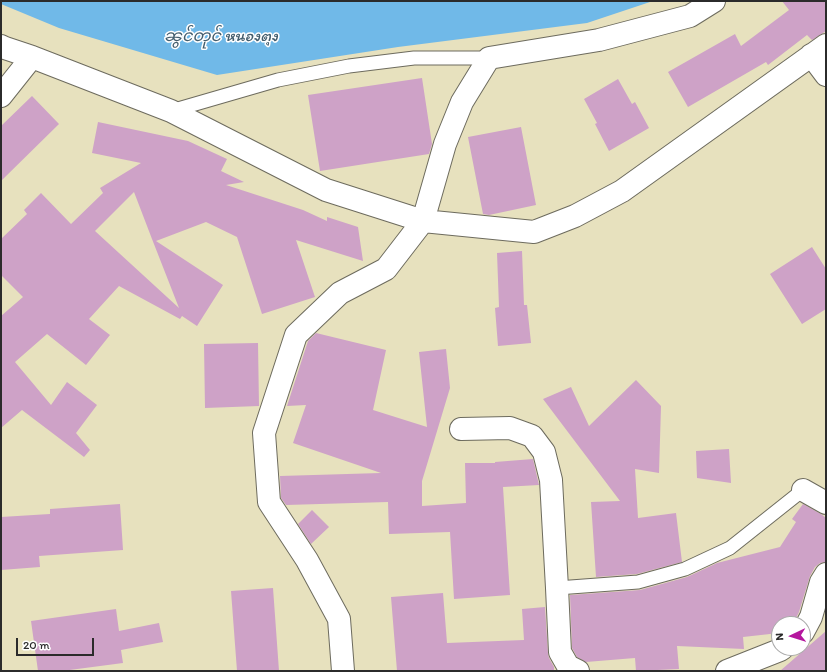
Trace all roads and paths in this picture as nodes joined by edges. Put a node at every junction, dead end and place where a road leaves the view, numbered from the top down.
1 (714, 1) edge
2 (1, 46) edge
3 (818, 50) edge
4 (32, 57) junction
5 (489, 58) junction
6 (826, 75) edge
7 (1, 96) edge
8 (171, 111) junction
9 (423, 221) junction
10 (461, 429) dead end
11 (803, 490) joint
12 (826, 503) edge
13 (826, 574) edge
14 (557, 588) junction
15 (811, 617) edge
16 (771, 654) edge
17 (343, 671) edge
18 (578, 671) edge
19 (727, 671) edge

1 - 5 street
2 - 4 street
3 - 6 street
3 - 9 street
4 - 7 street
4 - 8 street
5 - 8 lane
5 - 9 street
8 - 9 street
9 - 17 street
10 - 14 street
11 - 12 street
11 - 14 lane
13 - 15 street
14 - 18 street
16 - 19 street

